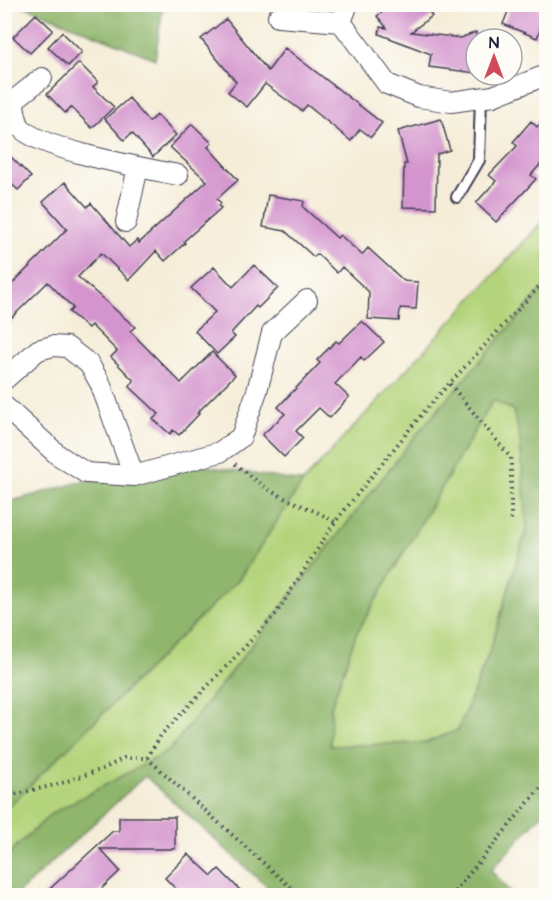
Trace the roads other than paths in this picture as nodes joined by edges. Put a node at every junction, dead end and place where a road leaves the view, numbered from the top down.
1 (345, 13) edge
2 (278, 17) dead end
3 (546, 75) edge
4 (42, 78) dead end
5 (482, 98) junction
6 (9, 103) edge
7 (138, 167) junction
8 (178, 175) dead end
9 (457, 197) dead end
10 (126, 222) dead end
11 (307, 300) dead end
12 (4, 380) edge
13 (4, 406) edge
14 (134, 476) junction

1 - 2 street
1 - 5 street
3 - 5 street
4 - 6 street
5 - 9 lane
6 - 7 street
7 - 8 street
7 - 10 street
11 - 14 street
12 - 14 street
13 - 14 street

